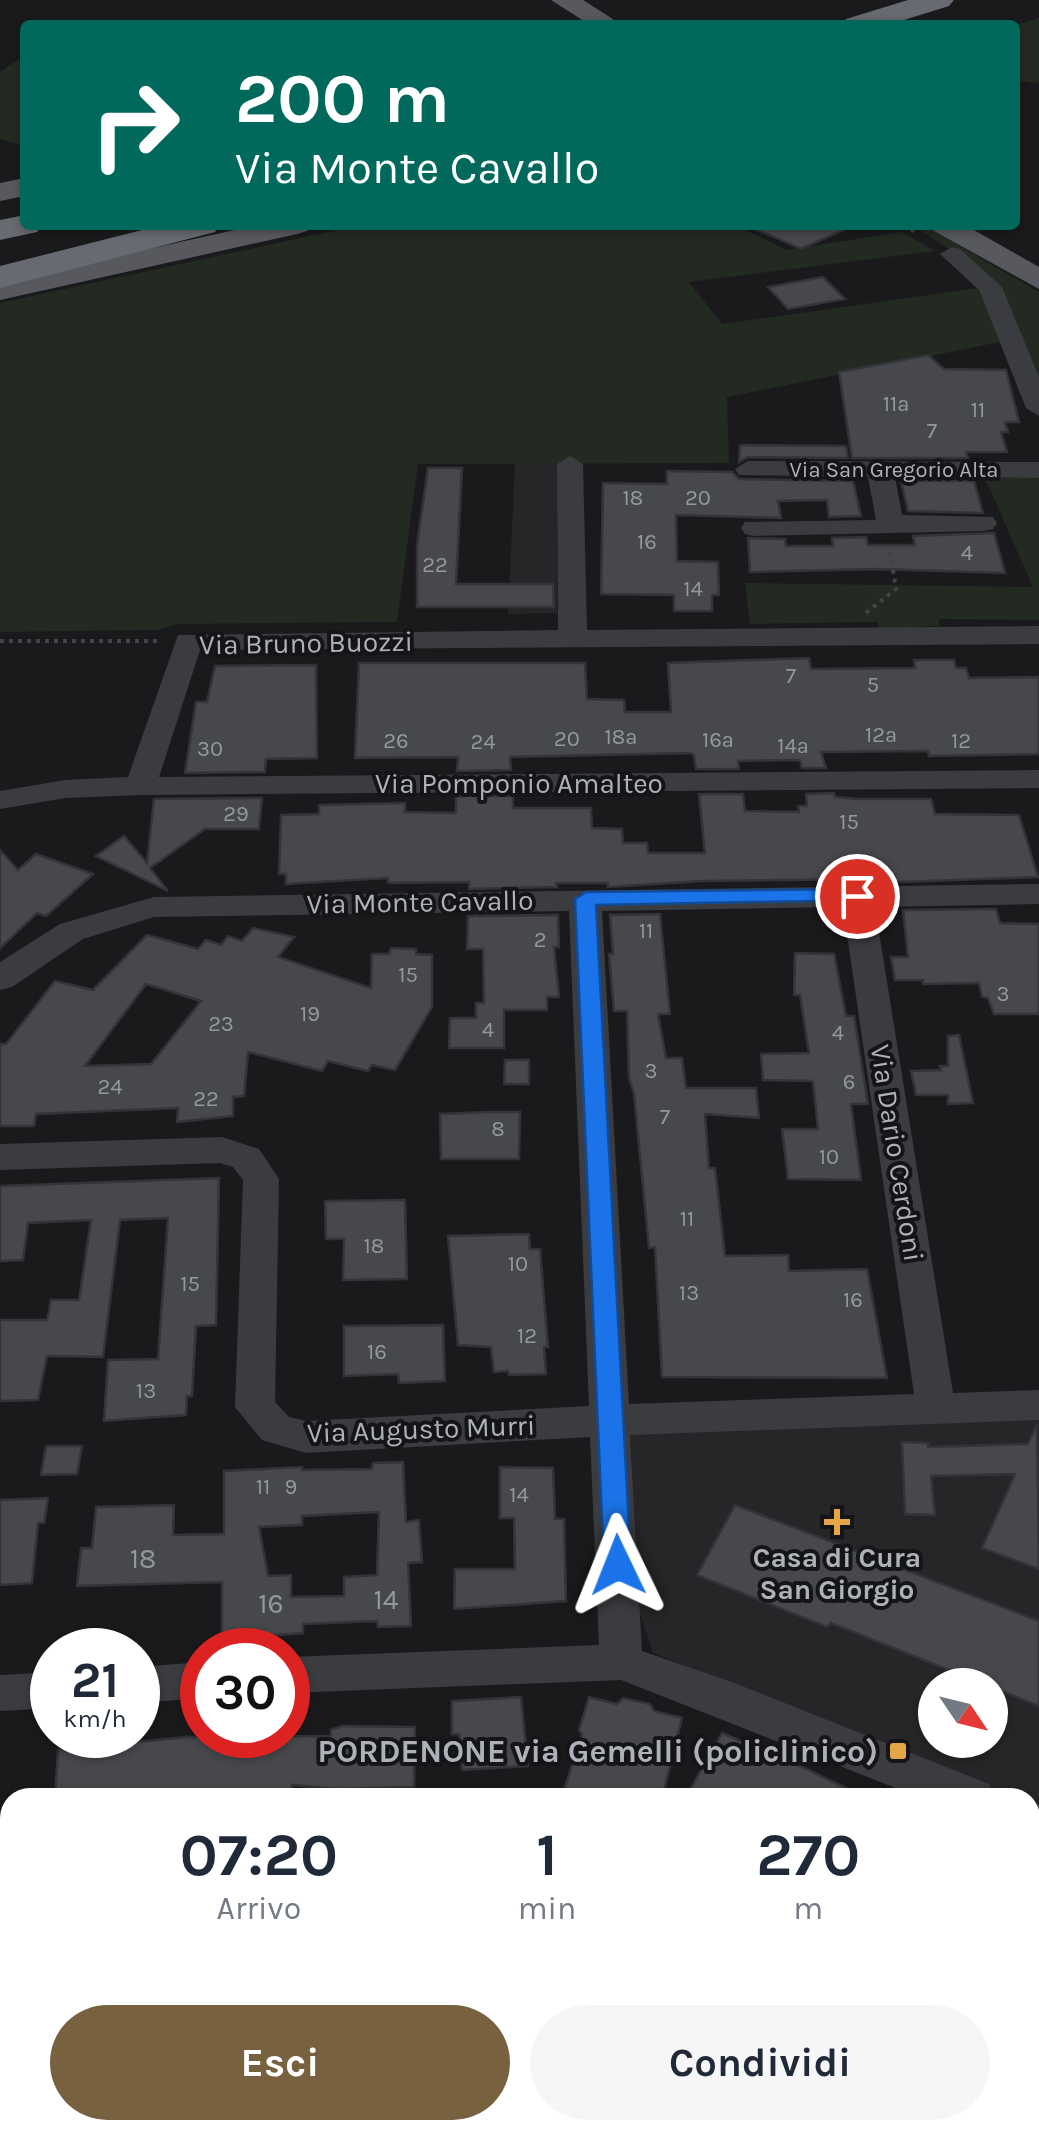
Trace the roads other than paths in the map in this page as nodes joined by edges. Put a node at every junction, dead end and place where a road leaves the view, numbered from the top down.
1 (549, 0) edge
2 (564, 0) edge
3 (954, 2) edge
4 (580, 20) edge
5 (600, 20) edge
6 (873, 20) edge
7 (915, 20) edge
8 (79, 230) edge
9 (183, 230) edge
10 (275, 230) edge
11 (948, 240) edge
12 (0, 246) edge
13 (0, 277) edge
14 (1039, 280) edge
15 (0, 291) edge
16 (1039, 408) edge
17 (570, 464) dead end
18 (748, 469) dead end
19 (880, 470) junction
20 (1039, 470) edge
21 (983, 523) dead end
22 (888, 526) junction
23 (755, 528) dead end
24 (1039, 635) edge
25 (573, 640) junction
26 (1039, 779) edge
27 (140, 786) junction
28 (0, 800) edge
29 (1039, 894) edge
30 (857, 896) junction
31 (586, 899) junction
32 (0, 979) edge
33 (0, 1157) edge
34 (1039, 1405) edge
35 (936, 1410) junction
36 (612, 1420) junction
37 (621, 1662) junction
38 (310, 1674) edge
39 (30, 1691) edge
40 (0, 1693) edge
41 (948, 1788) edge

1 - 4 main road
2 - 5 main road
3 - 6 highway
3 - 7 highway
8 - 12 highway
9 - 13 highway
10 - 15 main road
11 - 14 main road
11 - 16 street
17 - 25 street
18 - 19 street, Via San Gregorio Alta
19 - 20 street, Via San Gregorio Alta
19 - 22 street
21 - 22 street
22 - 23 street
24 - 25 street, Via Bruno Buozzi
25 - 27 street, Via Bruno Buozzi
26 - 27 street, Via Pomponio Amalteo
27 - 28 street, Via Pomponio Amalteo
29 - 30 street, Via Monte Cavallo
30 - 31 street, Via Monte Cavallo
30 - 35 street, Via Dario Cerdoni
31 - 32 street, Via Monte Cavallo
31 - 36 street
33 - 36 street, Via Augusto Murri
34 - 35 street, Via Augusto Murri
35 - 36 street, Via Augusto Murri
36 - 37 street
37 - 38 street
37 - 41 street
39 - 40 street

